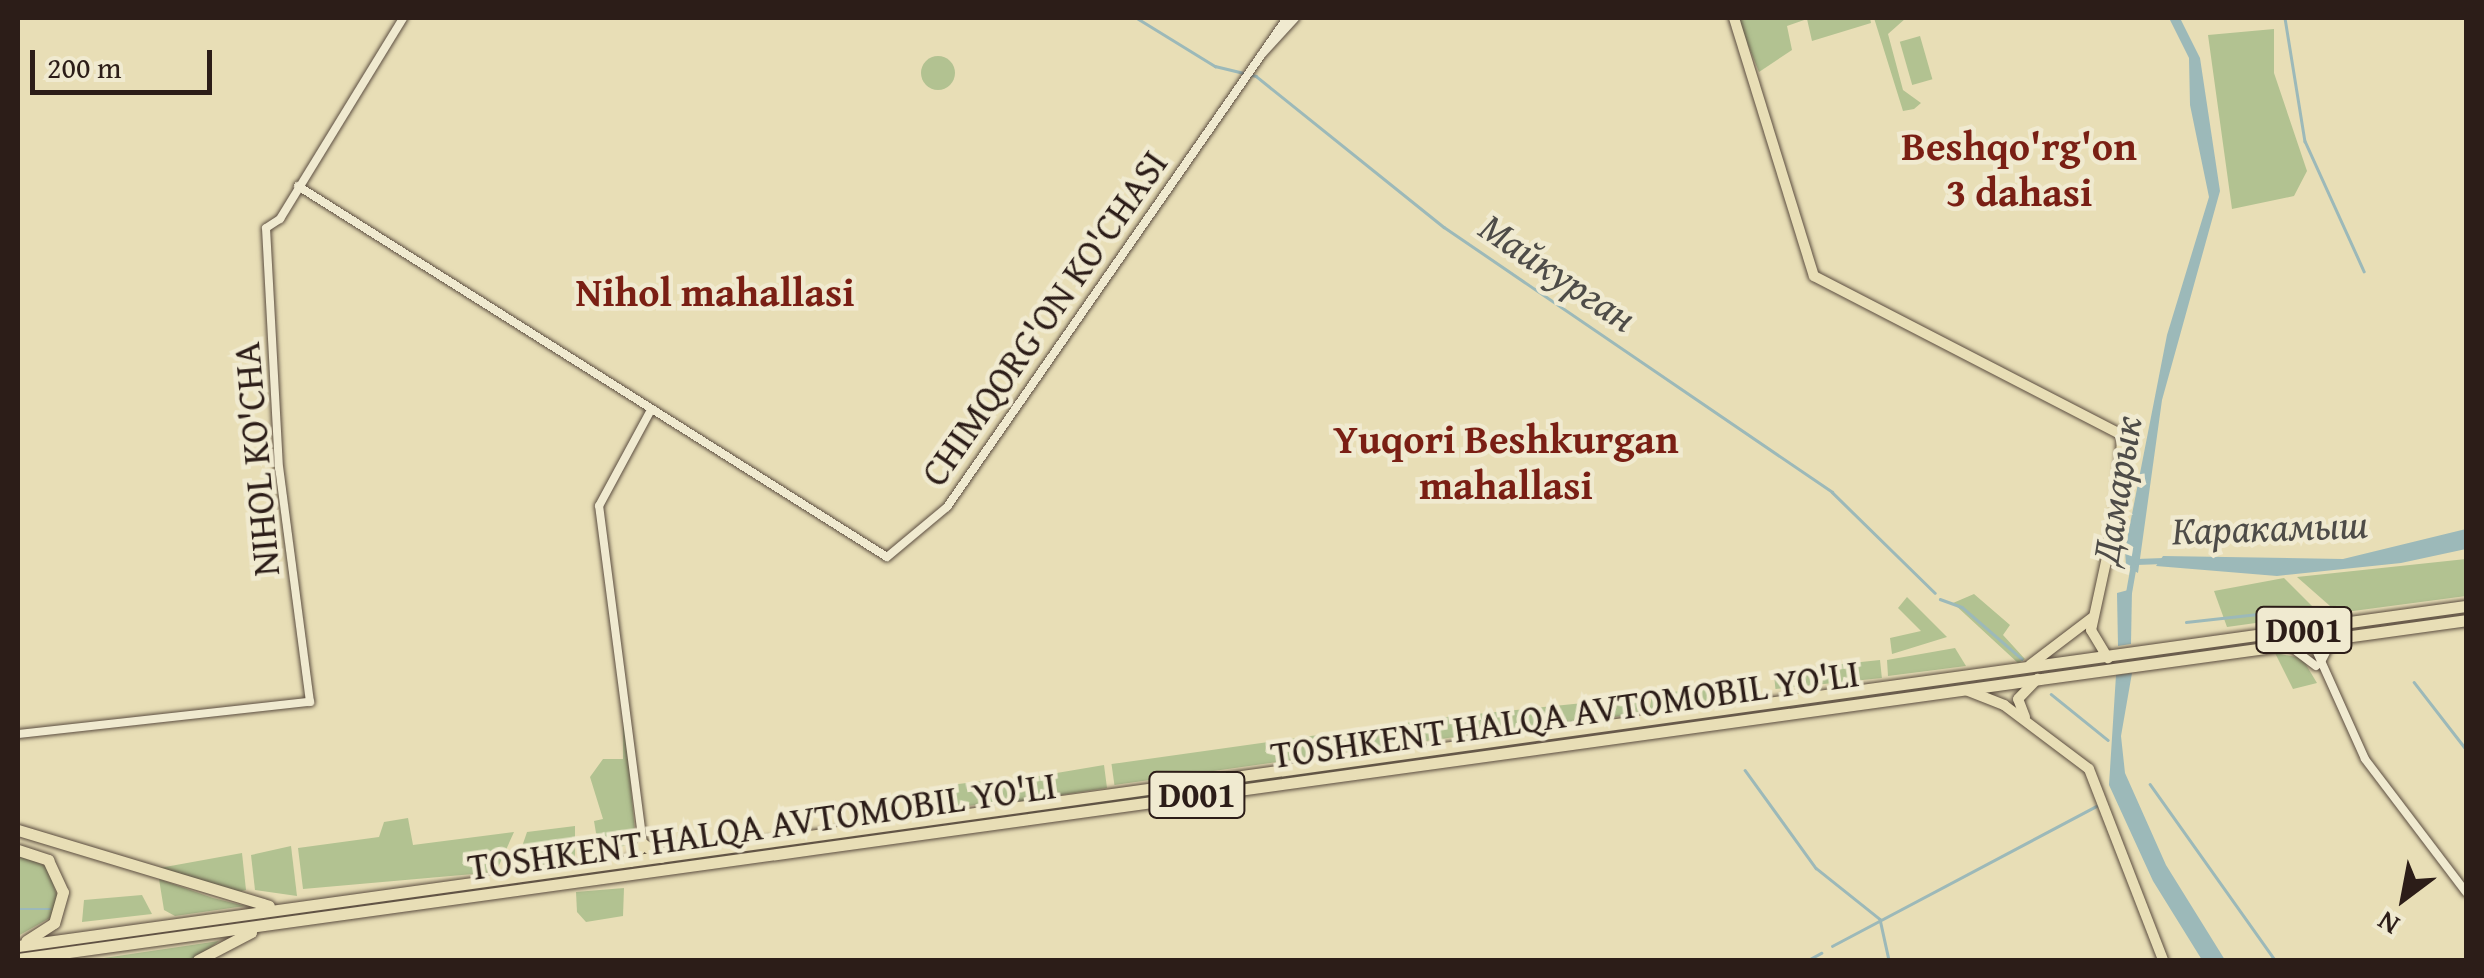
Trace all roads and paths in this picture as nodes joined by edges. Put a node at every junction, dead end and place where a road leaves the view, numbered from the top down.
1 (403, 18) edge
2 (1288, 18) edge
3 (1295, 18) edge
4 (1734, 18) edge
5 (1262, 54) junction
6 (298, 186) junction
7 (651, 410) junction
8 (2466, 606) edge
9 (2096, 613) junction
10 (2452, 615) junction
11 (2466, 620) edge
12 (2311, 635) junction
13 (2333, 638) junction
14 (2286, 644) junction
15 (2142, 659) junction
16 (2109, 664) junction
17 (2320, 669) junction
18 (2017, 671) junction
19 (2038, 678) junction
20 (1960, 689) junction
21 (1907, 692) junction
22 (2029, 722) junction
23 (18, 734) edge
24 (18, 830) edge
25 (643, 844) junction
26 (778, 847) junction
27 (18, 850) edge
28 (661, 857) junction
29 (629, 862) junction
30 (2466, 892) edge
31 (364, 898) junction
32 (288, 908) junction
33 (366, 912) junction
34 (285, 924) junction
35 (19, 954) edge
36 (42, 960) edge
37 (198, 960) edge
38 (2163, 960) edge

1 - 6 street
2 - 5 street
3 - 5 street
4 - 9 main road
5 - 7 street, CHIMQORG'ON KO'CHASI
6 - 7 street
6 - 23 street, NIHOL KO'CHA
7 - 25 street
8 - 10 highway, TOSHKENT HALQA AVTOMOBIL YO'LI / D001
9 - 16 main road
9 - 18 main road
10 - 11 highway, TOSHKENT HALQA AVTOMOBIL YO'LI / D001
10 - 12 highway, TOSHKENT HALQA AVTOMOBIL YO'LI / D001
10 - 13 highway, TOSHKENT HALQA AVTOMOBIL YO'LI / D001
12 - 13 highway, TOSHKENT HALQA AVTOMOBIL YO'LI / D001
12 - 14 highway, TOSHKENT HALQA AVTOMOBIL YO'LI / D001
12 - 15 highway, TOSHKENT HALQA AVTOMOBIL YO'LI / D001
12 - 17 street
13 - 17 street
14 - 15 highway, TOSHKENT HALQA AVTOMOBIL YO'LI / D001
14 - 17 street
15 - 16 highway, TOSHKENT HALQA AVTOMOBIL YO'LI / D001
16 - 18 highway, TOSHKENT HALQA AVTOMOBIL YO'LI / D001
16 - 19 highway, TOSHKENT HALQA AVTOMOBIL YO'LI / D001
17 - 30 street
18 - 21 highway, TOSHKENT HALQA AVTOMOBIL YO'LI / D001
19 - 20 highway, TOSHKENT HALQA AVTOMOBIL YO'LI / D001
19 - 22 main road
20 - 21 highway, TOSHKENT HALQA AVTOMOBIL YO'LI / D001
20 - 22 main road
21 - 26 highway, TOSHKENT HALQA AVTOMOBIL YO'LI / D001
22 - 38 main road
24 - 32 highway
25 - 28 highway
25 - 29 highway
26 - 28 highway, TOSHKENT HALQA AVTOMOBIL YO'LI / D001
26 - 33 highway, TOSHKENT HALQA AVTOMOBIL YO'LI / D001
27 - 35 highway
28 - 29 highway, TOSHKENT HALQA AVTOMOBIL YO'LI / D001
29 - 31 highway, TOSHKENT HALQA AVTOMOBIL YO'LI / D001
31 - 32 highway, TOSHKENT HALQA AVTOMOBIL YO'LI / D001
31 - 33 highway
32 - 35 highway, TOSHKENT HALQA AVTOMOBIL YO'LI / D001
33 - 34 highway, TOSHKENT HALQA AVTOMOBIL YO'LI / D001
34 - 35 highway, TOSHKENT HALQA AVTOMOBIL YO'LI / D001
34 - 37 highway
35 - 36 highway

